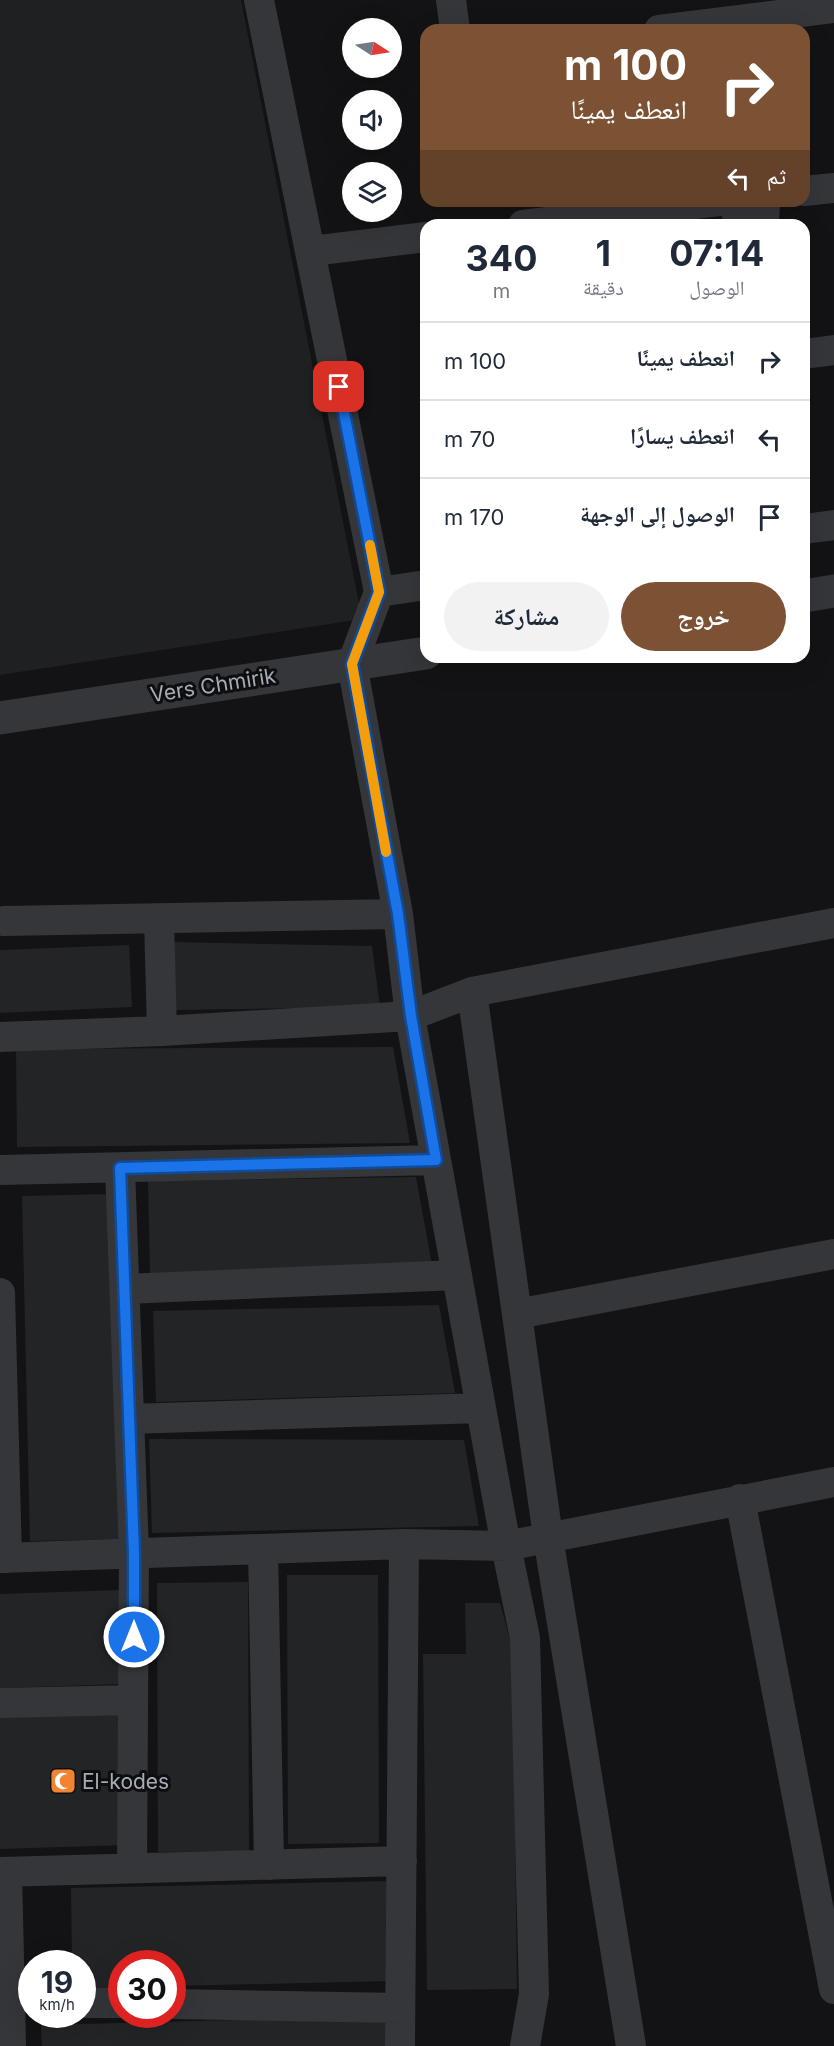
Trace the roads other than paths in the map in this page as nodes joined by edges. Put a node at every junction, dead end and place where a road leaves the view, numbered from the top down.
1 (259, 0) edge
2 (451, 0) edge
3 (834, 8) edge
4 (757, 16) edge
5 (711, 18) edge
6 (454, 24) edge
7 (685, 24) edge
8 (834, 188) edge
9 (810, 190) edge
10 (670, 207) edge
11 (572, 219) edge
12 (420, 238) edge
13 (312, 251) junction
14 (834, 350) edge
15 (810, 353) edge
16 (834, 525) edge
17 (810, 528) edge
18 (420, 586) edge
19 (834, 591) edge
20 (379, 592) junction
21 (810, 595) edge
22 (420, 654) edge
23 (352, 664) junction
24 (0, 718) edge
25 (398, 914) junction
26 (159, 918) junction
27 (4, 921) dead end
28 (834, 922) edge
29 (472, 992) junction
30 (411, 1016) junction
31 (162, 1031) junction
32 (0, 1037) edge
33 (436, 1160) junction
34 (120, 1168) junction
35 (0, 1170) edge
36 (834, 1254) edge
37 (457, 1275) junction
38 (125, 1289) junction
39 (0, 1293) edge
40 (517, 1314) junction
41 (481, 1408) junction
42 (129, 1419) junction
43 (834, 1482) edge
44 (740, 1499) junction
45 (548, 1537) junction
46 (404, 1544) junction
47 (506, 1546) junction
48 (263, 1549) junction
49 (134, 1553) junction
50 (4, 1558) edge
51 (133, 1700) junction
52 (0, 1703) edge
53 (402, 1861) junction
54 (269, 1865) junction
55 (132, 1869) junction
56 (3, 1872) edge
57 (18, 1980) edge
58 (834, 1989) edge
59 (186, 2004) edge
60 (400, 2008) junction
61 (18, 2014) edge
62 (11, 2046) edge
63 (400, 2046) edge
64 (525, 2046) edge
65 (631, 2046) edge

1 - 13 street
2 - 6 street
3 - 4 street
4 - 5 street
5 - 7 street
8 - 9 street
10 - 11 street
12 - 13 street
13 - 20 street
14 - 15 street
16 - 17 street
18 - 20 street
19 - 21 street
20 - 23 street
22 - 23 street, Vers Chmirik
23 - 24 street, Vers Chmirik
23 - 25 street
25 - 26 street
25 - 30 street
26 - 27 street
26 - 31 street
28 - 29 street
29 - 30 street
29 - 40 street
30 - 31 street
30 - 33 street
31 - 32 street
33 - 34 street
33 - 37 street
34 - 35 street
34 - 38 street
36 - 40 street
37 - 38 street
37 - 41 street
38 - 42 street
39 - 50 street
40 - 45 street
41 - 42 street
41 - 47 street
42 - 49 street
43 - 44 street
44 - 45 street
44 - 58 street
45 - 47 street
45 - 65 street
46 - 47 street
46 - 48 street
46 - 53 street
47 - 64 street
48 - 49 street
48 - 54 street
49 - 50 street
49 - 51 street
51 - 52 street
51 - 55 street
53 - 54 street
53 - 60 street
54 - 55 street
55 - 56 street
56 - 57 street
59 - 60 street
60 - 63 street
61 - 62 street

